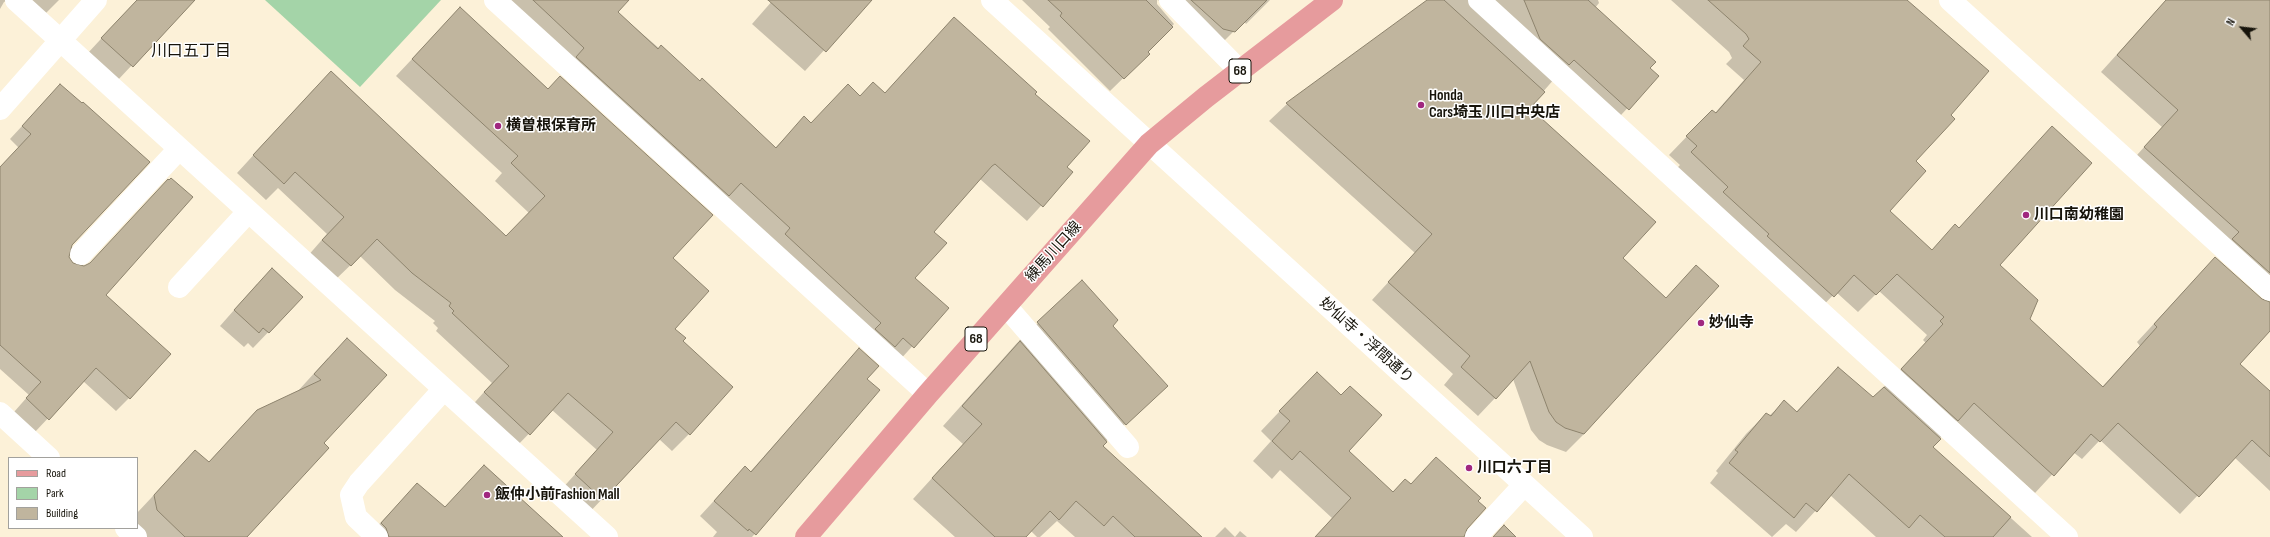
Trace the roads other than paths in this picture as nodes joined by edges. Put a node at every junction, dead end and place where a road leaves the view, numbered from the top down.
1 (16, 0) edge
2 (96, 0) edge
3 (495, 0) edge
4 (992, 0) edge
5 (1170, 0) edge
6 (1332, 0) edge
7 (1479, 0) edge
8 (1950, 0) edge
9 (60, 41) junction
10 (1240, 71) junction
11 (0, 109) edge
12 (1149, 144) junction
13 (179, 149) junction
14 (248, 212) junction
15 (81, 254) dead end
16 (179, 287) dead end
17 (2270, 290) edge
18 (1006, 306) junction
19 (444, 389) junction
20 (928, 394) junction
21 (0, 413) edge
22 (1128, 447) dead end
23 (48, 457) edge
24 (1524, 485) junction
25 (127, 529) edge
26 (136, 537) edge
27 (377, 537) edge
28 (607, 537) edge
29 (806, 537) edge
30 (1476, 537) edge
31 (1582, 537) edge
32 (2067, 537) edge

1 - 9 street
2 - 9 street
3 - 20 street
4 - 12 street, 妙仙寺・浮間通り
5 - 10 street
6 - 10 main road, 練馬川口線 / 68
7 - 32 street
8 - 17 street
9 - 11 street
9 - 13 street
10 - 12 main road, 練馬川口線 / 68
12 - 18 main road, 練馬川口線 / 68
12 - 24 street, 妙仙寺・浮間通り
13 - 14 street
13 - 15 street
14 - 16 street
14 - 19 street
18 - 20 main road, 練馬川口線 / 68
18 - 22 street
19 - 27 street
19 - 28 street
20 - 29 main road, 練馬川口線 / 68
21 - 23 street
24 - 30 street
24 - 31 street, 妙仙寺・浮間通り
25 - 26 street

